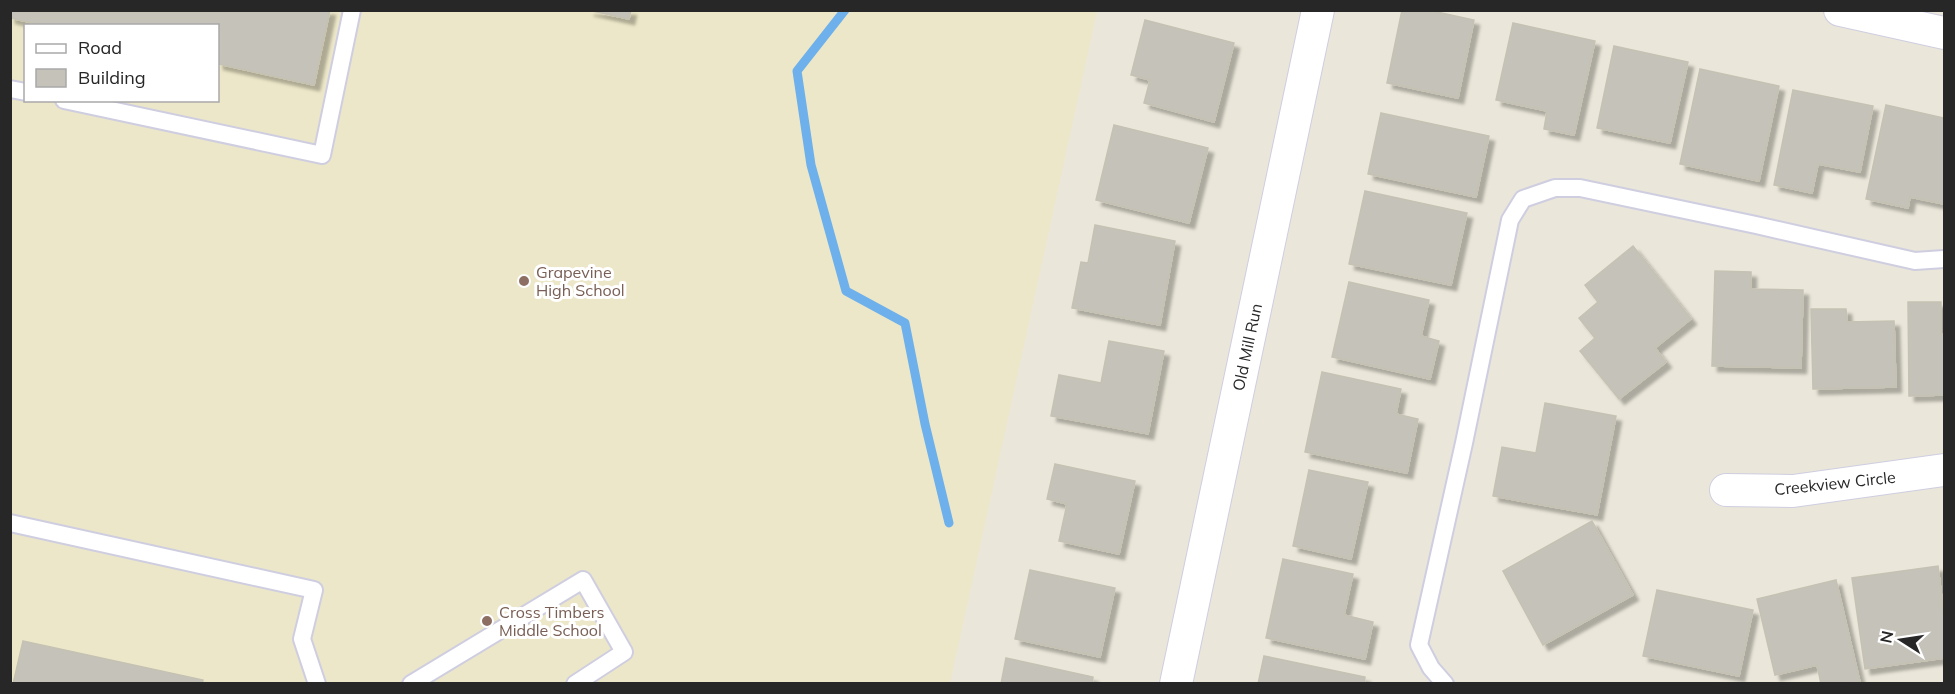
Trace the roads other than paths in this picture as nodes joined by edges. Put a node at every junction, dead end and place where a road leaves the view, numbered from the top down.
1 (352, 10) edge
2 (1318, 10) edge
3 (1840, 10) edge
4 (1944, 33) edge
5 (73, 102) edge
6 (1944, 259) edge
7 (1944, 470) edge
8 (1726, 490) dead end
9 (10, 523) edge
10 (317, 684) edge
11 (411, 684) edge
12 (575, 684) edge
13 (1176, 684) edge
14 (1445, 684) edge

1 - 5 lane
2 - 13 street, Old Mill Run
3 - 4 street
6 - 14 lane
7 - 8 street, Creekview Circle
9 - 10 lane
11 - 12 lane

